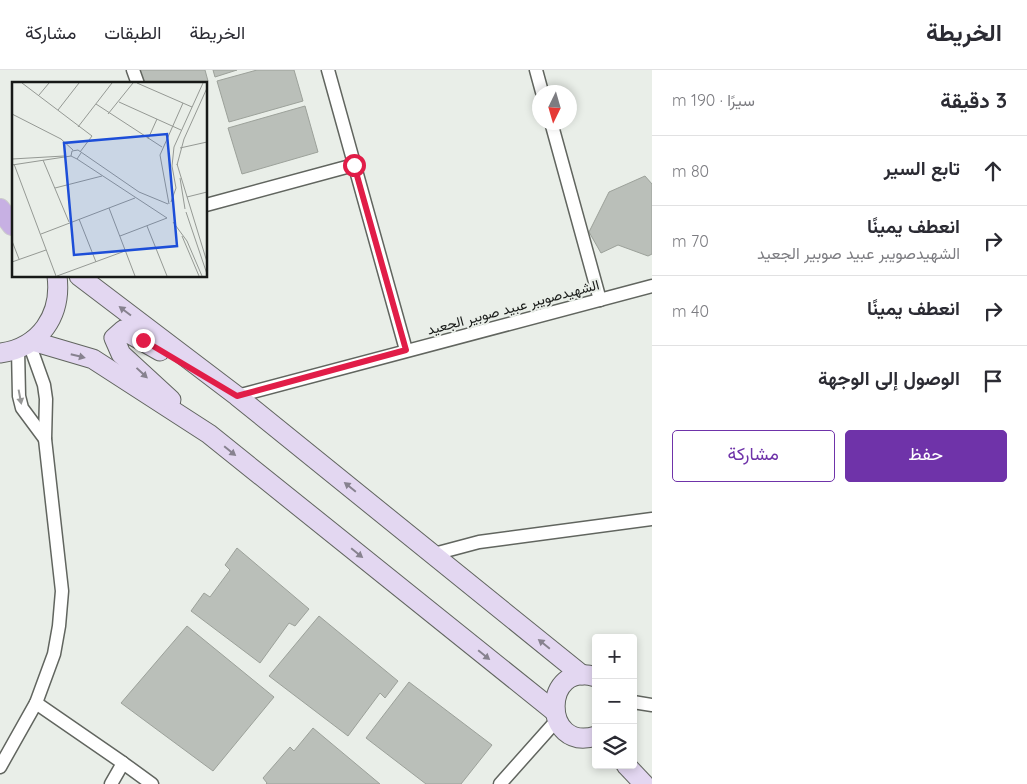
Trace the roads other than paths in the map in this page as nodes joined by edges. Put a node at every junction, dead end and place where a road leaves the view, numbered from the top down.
1 (329, 70) edge
2 (536, 70) edge
3 (540, 85) edge
4 (552, 130) edge
5 (354, 165) junction
6 (208, 204) edge
7 (57, 278) edge
8 (83, 278) edge
9 (652, 286) edge
10 (600, 300) junction
11 (18, 347) edge
12 (406, 350) junction
13 (0, 368) edge
14 (237, 396) junction
15 (209, 434) junction
16 (45, 439) junction
17 (652, 518) edge
18 (434, 554) junction
19 (589, 676) edge
20 (652, 698) edge
21 (637, 700) edge
22 (637, 701) edge
23 (36, 703) junction
24 (652, 704) edge
25 (555, 716) junction
26 (592, 737) edge
27 (123, 762) junction
28 (0, 767) edge
29 (630, 769) edge
30 (111, 784) edge
31 (152, 784) edge
32 (500, 784) edge
33 (644, 784) edge

1 - 5 street
2 - 3 street
4 - 10 street
5 - 6 street
5 - 12 street
7 - 11 main road
14 -> 8 main road
9 - 10 street, الشهيدصويبر عبيد صوبير الجعيد
10 - 12 street, الشهيدصويبر عبيد صوبير الجعيد
11 - 13 main road
11 -> 15 main road
11 -> 16 street
11 - 16 street
12 - 14 street, الشهيدصويبر عبيد صوبير الجعيد
14 -> 15 main road
18 -> 14 main road
15 -> 25 main road
16 - 23 street
17 - 18 street
19 -> 18 main road
19 - 25 main road
20 - 21 street
22 - 24 street
23 - 27 street
23 - 28 street
25 - 26 main road
25 - 32 street
27 - 30 street
27 - 31 street
29 - 33 main road

